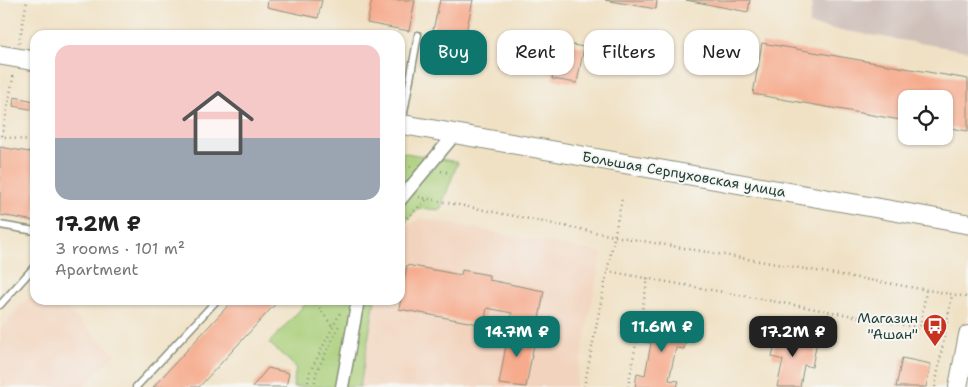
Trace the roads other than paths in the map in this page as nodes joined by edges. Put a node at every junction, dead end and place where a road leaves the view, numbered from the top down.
1 (418, 35) dead end
2 (0, 56) edge
3 (30, 60) edge
4 (405, 104) edge
5 (405, 126) edge
6 (454, 135) junction
7 (405, 194) edge
8 (968, 224) edge
9 (0, 225) edge
10 (30, 230) edge
11 (30, 272) edge
12 (0, 305) edge
13 (212, 305) edge
14 (357, 305) edge
15 (968, 335) edge
16 (136, 387) edge
17 (342, 387) edge
18 (958, 387) edge

1 - 4 lane
2 - 3 main road
5 - 6 main road, Большая Серпуховская улица
6 - 7 street
6 - 8 main road, Большая Серпуховская улица
9 - 10 lane
11 - 12 lane
13 - 16 lane
14 - 17 street
15 - 18 street

